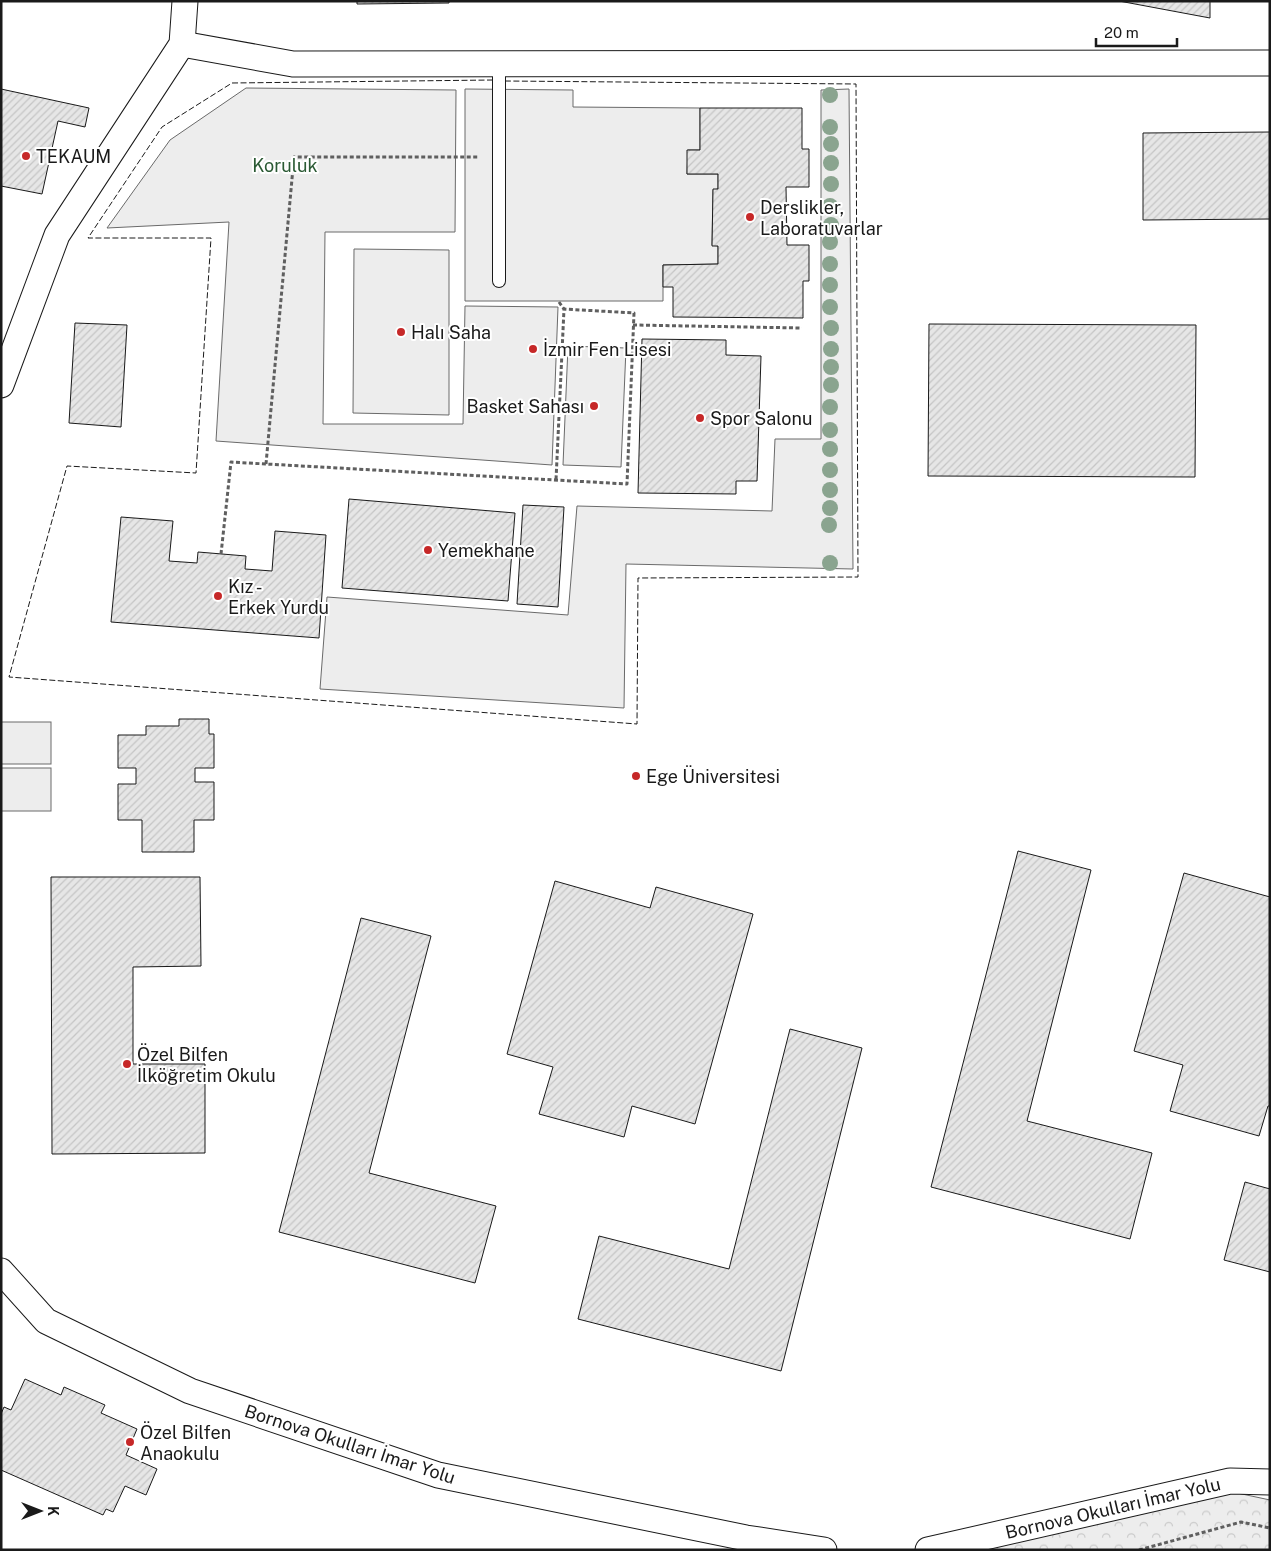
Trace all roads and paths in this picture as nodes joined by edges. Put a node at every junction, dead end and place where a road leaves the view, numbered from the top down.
1 (185, 1) edge
2 (182, 44) junction
3 (1270, 63) edge
4 (499, 64) junction
5 (499, 157) junction
6 (499, 281) dead end
7 (559, 302) dead end
8 (564, 309) junction
9 (633, 325) junction
10 (802, 328) dead end
11 (1, 385) edge
12 (266, 464) junction
13 (556, 480) junction
14 (221, 554) dead end
15 (1, 1271) edge
16 (1270, 1482) edge
17 (1270, 1528) edge
18 (824, 1550) edge
19 (928, 1550) edge
20 (1139, 1550) edge

1 - 2 street
2 - 4 street
2 - 11 street
3 - 4 street
4 - 5 lane
5 - 6 lane
5 - 12 path
7 - 8 path
8 - 9 path
8 - 13 path
9 - 10 path
9 - 13 path
12 - 13 path
12 - 14 path
15 - 18 street, Bornova Okulları İmar Yolu
16 - 19 street, Bornova Okulları İmar Yolu
17 - 20 path

